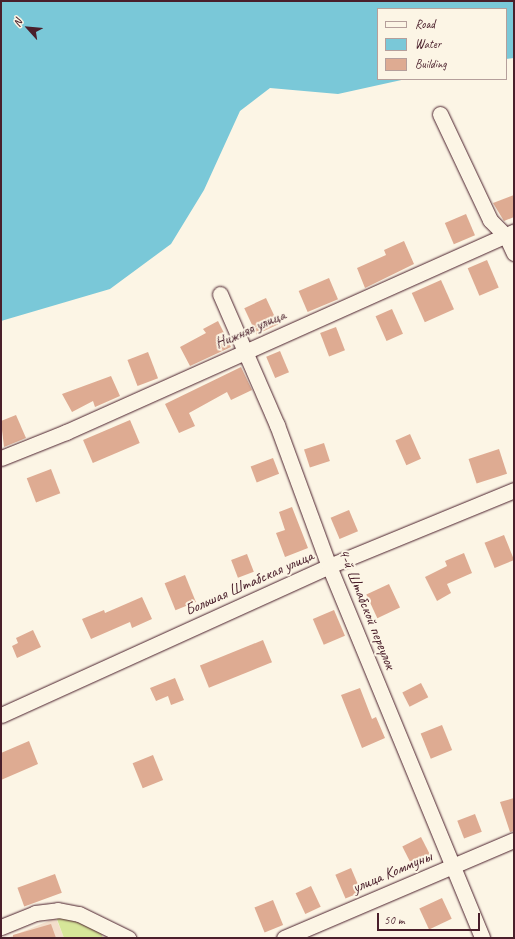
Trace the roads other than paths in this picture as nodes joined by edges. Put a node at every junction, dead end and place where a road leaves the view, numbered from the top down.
1 (440, 114) dead end
2 (510, 234) edge
3 (514, 253) edge
4 (220, 294) dead end
5 (245, 350) junction
6 (1, 458) edge
7 (514, 490) edge
8 (329, 566) junction
9 (1, 715) edge
10 (514, 840) edge
11 (454, 865) junction
12 (1, 927) edge
13 (128, 938) edge
14 (284, 938) edge
15 (482, 938) edge

1 - 2 street
2 - 3 street
2 - 5 street, Нижняя улица
4 - 5 street, 4-й Штабской переулок
5 - 6 street, Нижняя улица
5 - 8 street, 4-й Штабской переулок
7 - 8 street, Большая Штабская улица
8 - 9 street, Большая Штабская улица
8 - 11 street, 4-й Штабской переулок
10 - 11 street, улица Коммуны
11 - 14 street, улица Коммуны
11 - 15 street, 4-й Штабской переулок
12 - 13 street

